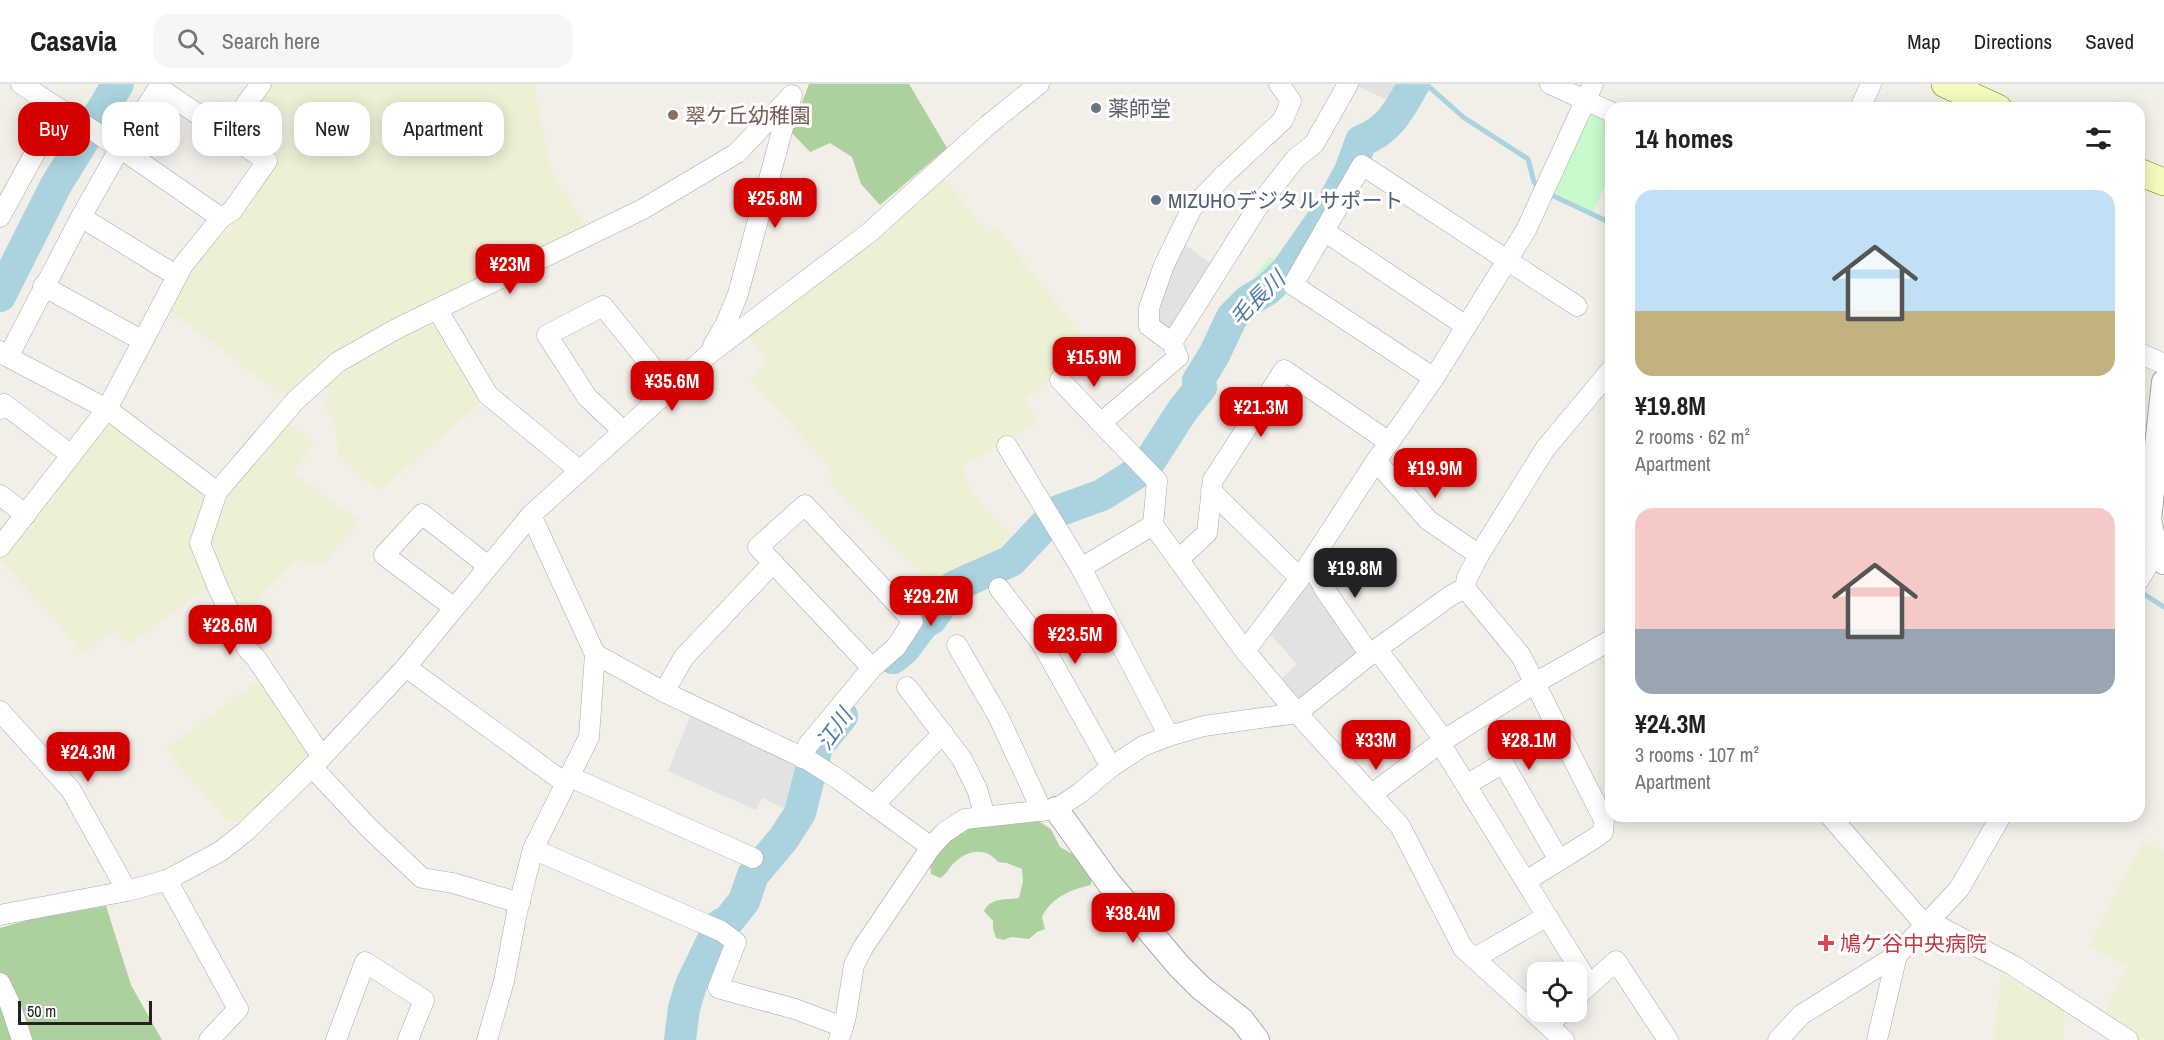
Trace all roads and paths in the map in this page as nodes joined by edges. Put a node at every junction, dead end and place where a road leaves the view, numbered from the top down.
1 (21, 84) edge
2 (261, 84) edge
3 (1039, 84) edge
4 (1279, 84) edge
5 (1348, 84) edge
6 (1550, 84) edge
7 (1871, 84) edge
8 (1945, 84) edge
9 (160, 86) edge
10 (793, 89) edge
11 (1589, 92) edge
12 (48, 102) edge
13 (150, 102) edge
14 (248, 102) edge
15 (1863, 102) edge
16 (1985, 102) edge
17 (1605, 107) edge
18 (192, 110) edge
19 (33, 156) edge
20 (116, 156) edge
21 (132, 156) edge
22 (259, 156) edge
23 (2145, 174) edge
24 (2164, 182) edge
25 (0, 217) edge
26 (81, 218) junction
27 (221, 218) junction
28 (1324, 231) junction
29 (1506, 261) junction
30 (177, 276) junction
31 (43, 286) junction
32 (1577, 306) dead end
33 (436, 309) junction
34 (1466, 326) junction
35 (143, 341) junction
36 (1172, 343) junction
37 (4, 354) edge
38 (709, 354) junction
39 (2145, 356) edge
40 (2164, 364) edge
41 (1605, 377) edge
42 (1434, 378) junction
43 (1060, 380) dead end
44 (2164, 382) edge
45 (670, 389) junction
46 (0, 409) edge
47 (107, 409) junction
48 (1101, 423) junction
49 (623, 431) junction
50 (1389, 442) junction
51 (1007, 446) dead end
52 (71, 454) junction
53 (1376, 461) junction
54 (579, 470) junction
55 (1211, 491) junction
56 (217, 492) junction
57 (0, 495) edge
58 (26, 515) junction
59 (531, 515) junction
60 (2151, 518) edge
61 (1153, 525) junction
62 (0, 547) edge
63 (1479, 555) junction
64 (2161, 555) edge
65 (1178, 560) junction
66 (773, 563) junction
67 (489, 566) junction
68 (1081, 568) junction
69 (1305, 570) junction
70 (2145, 573) edge
71 (999, 588) dead end
72 (1465, 588) junction
73 (453, 607) junction
74 (1605, 643) edge
75 (957, 645) dead end
76 (1245, 651) junction
77 (1374, 652) junction
78 (595, 654) junction
79 (406, 668) junction
80 (872, 668) junction
81 (1535, 683) junction
82 (907, 687) dead end
83 (663, 692) junction
84 (0, 711) edge
85 (1297, 713) junction
86 (943, 733) junction
87 (1169, 736) junction
88 (1442, 741) junction
89 (802, 758) junction
90 (317, 763) junction
91 (1111, 767) junction
92 (566, 780) junction
93 (1466, 785) junction
94 (1372, 794) junction
95 (874, 805) junction
96 (1049, 810) junction
97 (985, 816) junction
98 (1835, 822) edge
99 (1998, 822) edge
100 (931, 846) junction
101 (534, 849) junction
102 (753, 858) dead end
103 (1559, 860) junction
104 (167, 880) junction
105 (1526, 880) junction
106 (127, 891) junction
107 (520, 903) junction
108 (0, 915) edge
109 (1547, 916) junction
110 (1927, 923) junction
111 (1897, 955) junction
112 (1475, 958) junction
113 (1569, 962) edge
114 (0, 983) edge
115 (1587, 987) edge
116 (1527, 997) edge
117 (1557, 1022) edge
118 (841, 1034) edge
119 (22, 1040) edge
120 (209, 1040) edge
121 (336, 1040) edge
122 (408, 1040) edge
123 (487, 1040) edge
124 (1257, 1040) edge
125 (1564, 1040) edge
126 (1668, 1040) edge
127 (1778, 1040) edge
128 (1877, 1040) edge
129 (2128, 1040) edge

1 - 12 street
2 - 14 street
3 - 38 street
4 - 36 street
5 - 36 street
6 - 11 street
7 - 15 street
8 - 16 main road
9 - 13 street
9 - 18 street
10 - 33 street
10 - 38 street
11 - 17 street
11 - 29 street
19 - 25 street
20 - 26 street
21 - 27 street
22 - 27 street
23 - 24 main road
26 - 30 street
26 - 31 street
27 - 30 street
28 - 29 street
28 - 34 street
28 - 42 street
29 - 32 street
29 - 34 street
30 - 35 street
31 - 35 street
31 - 37 street
33 - 54 street
33 - 56 street
34 - 42 street
35 - 47 street
36 - 48 street
37 - 47 street
38 - 45 street
39 - 40 street
41 - 63 street
42 - 50 street
43 - 48 street
44 - 60 street
45 - 49 street
45 - 49 street
46 - 52 street
47 - 52 street
47 - 56 street
48 - 61 street
49 - 54 street
50 - 53 street
50 - 55 street
51 - 68 street
52 - 58 street
53 - 63 street
53 - 69 street
54 - 59 street
55 - 65 street
55 - 69 street
56 - 90 street
57 - 58 street
58 - 62 street
59 - 67 street
59 - 78 street
60 - 64 street
61 - 65 street
61 - 68 street
63 - 72 street
64 - 70 street
65 - 76 street
66 - 80 street
66 - 80 street
66 - 83 street
67 - 73 street
67 - 73 street
68 - 87 street
69 - 76 street
69 - 77 street
71 - 91 street
72 - 77 street
72 - 81 street
73 - 79 street
74 - 81 street
75 - 96 street
76 - 85 street
77 - 85 street
77 - 88 street
78 - 83 street
78 - 92 street
79 - 90 street
79 - 92 street
80 - 89 street
81 - 88 street
81 - 103 street
82 - 86 street
83 - 89 street
84 - 106 street
85 - 87 street
85 - 94 street
86 - 95 street
86 - 97 street
87 - 91 street
88 - 93 street
88 - 94 street
89 - 95 street
90 - 104 street
90 - 107 street
91 - 96 street
92 - 101 street
92 - 102 street
93 - 103 street
93 - 105 street
94 - 112 street
95 - 100 street
96 - 97 street
96 - 124 street
97 - 100 street
98 - 110 street
99 - 110 street
100 - 118 street
101 - 107 street
101 - 118 street
103 - 105 street
104 - 106 street
104 - 120 street
105 - 109 street
106 - 108 street
107 - 123 street
109 - 112 street
109 - 113 street
110 - 111 street
110 - 129 street
111 - 127 street
111 - 128 street
112 - 116 street
114 - 119 street
115 - 126 street
117 - 125 street
121 - 122 street

